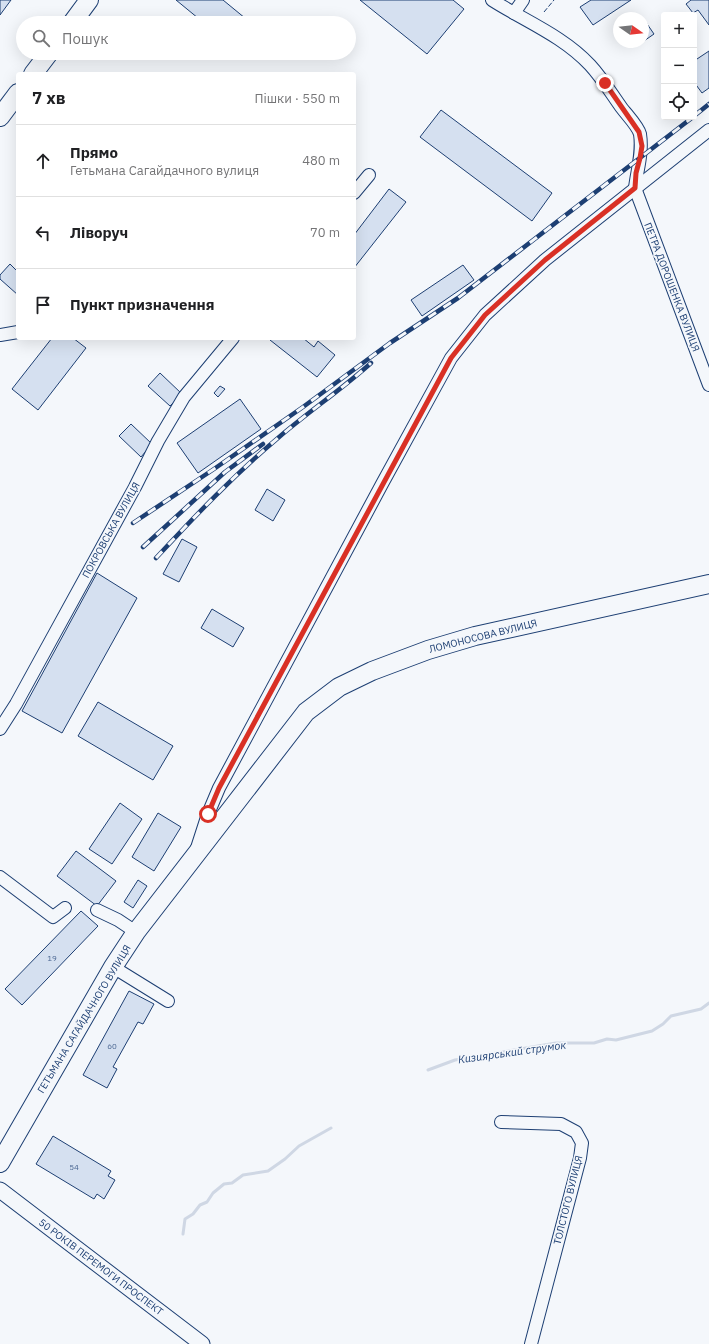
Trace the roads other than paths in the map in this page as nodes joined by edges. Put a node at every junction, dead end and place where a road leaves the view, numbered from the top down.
1 (89, 0) edge
2 (492, 0) edge
3 (523, 0) edge
4 (514, 13) junction
5 (77, 16) edge
6 (44, 60) edge
7 (35, 72) edge
8 (16, 96) edge
9 (0, 117) edge
10 (709, 130) edge
11 (369, 175) dead end
12 (635, 188) junction
13 (356, 191) edge
14 (16, 332) edge
15 (0, 335) edge
16 (231, 340) edge
17 (709, 385) edge
18 (709, 584) edge
19 (0, 730) edge
20 (195, 855) junction
21 (0, 876) edge
22 (65, 908) dead end
23 (97, 910) dead end
24 (136, 932) junction
25 (113, 967) junction
26 (168, 1001) dead end
27 (501, 1122) dead end
28 (0, 1163) edge
29 (0, 1190) edge
30 (202, 1344) edge
31 (531, 1344) edge

1 - 5 highway
2 - 4 street
3 - 4 street
4 - 12 street
6 - 7 highway
8 - 9 highway
10 - 12 street, ГЕТЬМАНА САГАЙДАЧНОГО ВУЛИЦЯ
11 - 13 street
12 - 17 street, ПЕТРА ДОРОШЕНКА ВУЛИЦЯ
12 - 20 street, ГЕТЬМАНА САГАЙДАЧНОГО ВУЛИЦЯ
14 - 15 street
16 - 19 street, ПОКРОВСЬКА ВУЛИЦЯ
18 - 20 highway, ЛОМОНОСОВА ВУЛИЦЯ
20 - 24 highway, ГЕТЬМАНА САГАЙДАЧНОГО ВУЛИЦЯ
21 - 22 street
23 - 24 street
24 - 25 highway, ГЕТЬМАНА САГАЙДАЧНОГО ВУЛИЦЯ
25 - 26 street
25 - 28 highway, ГЕТЬМАНА САГАЙДАЧНОГО ВУЛИЦЯ
27 - 31 street, ТОЛСТОГО ВУЛИЦЯ
29 - 30 main road, 50 РОКІВ ПЕРЕМОГИ ПРОСПЕКТ

